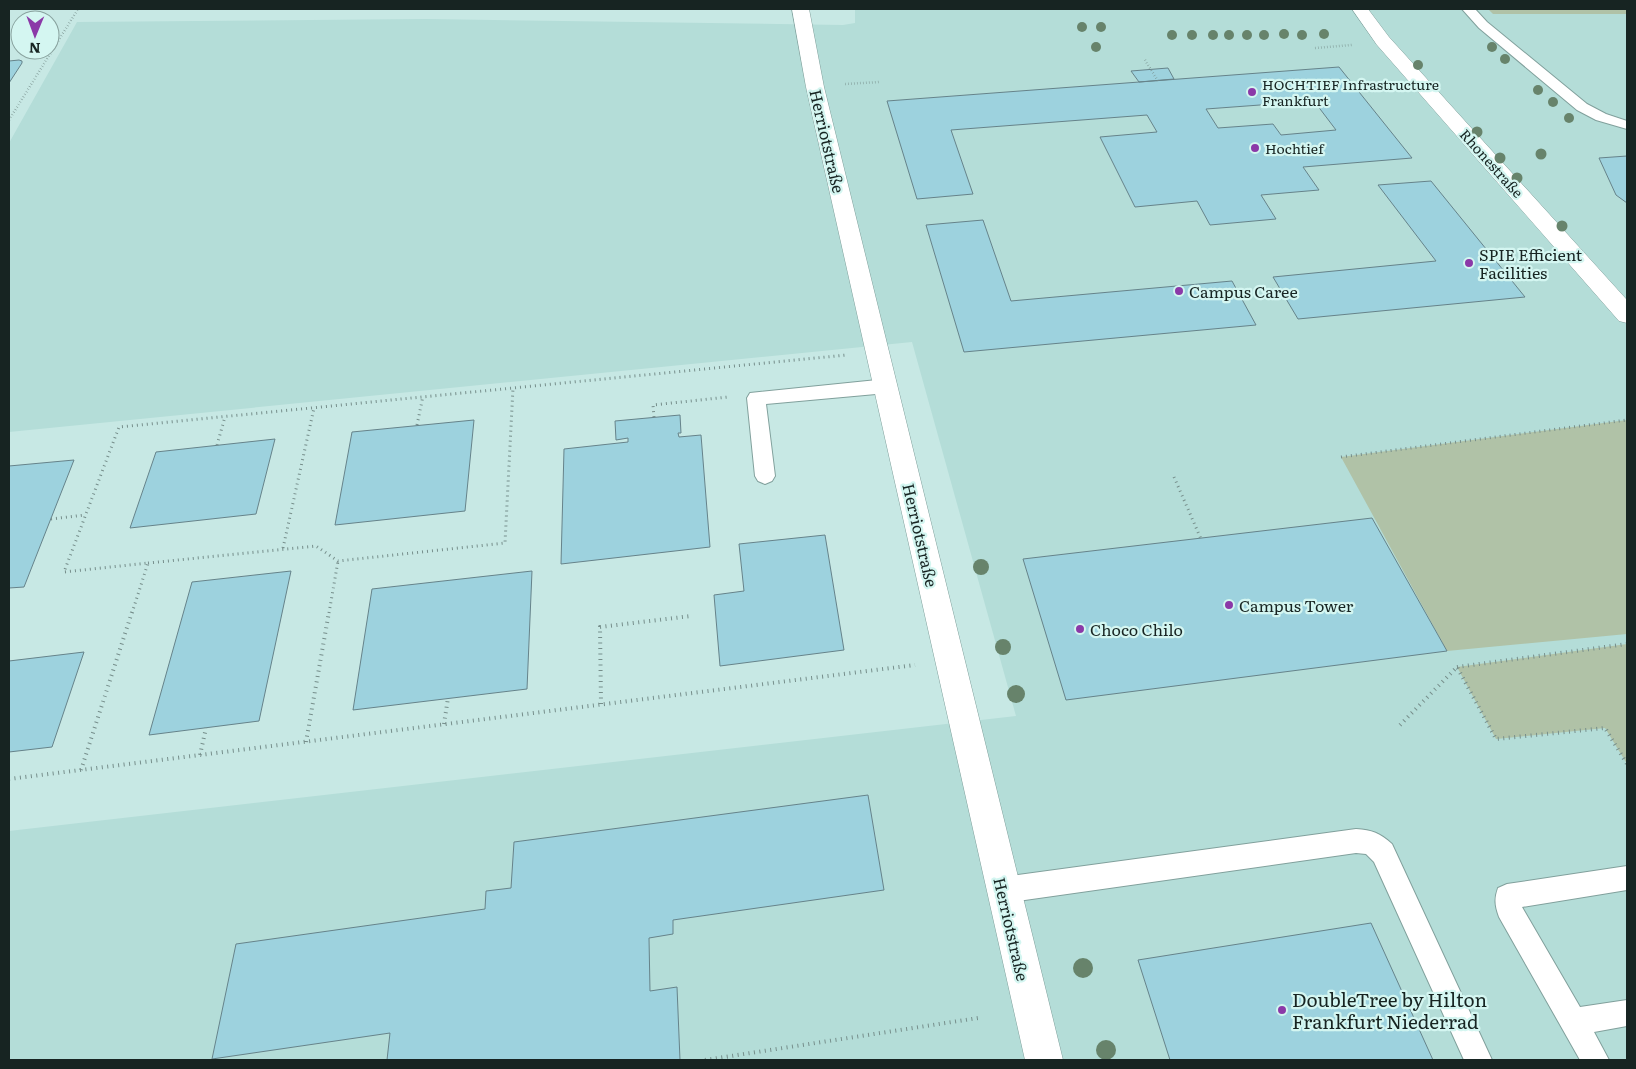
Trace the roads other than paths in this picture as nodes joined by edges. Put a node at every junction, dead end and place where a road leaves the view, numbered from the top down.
1 (800, 9) edge
2 (1360, 9) edge
3 (1468, 9) edge
4 (1627, 125) edge
5 (1627, 315) edge
6 (887, 386) junction
7 (765, 476) dead end
8 (1627, 878) edge
9 (1003, 890) junction
10 (1627, 1013) edge
11 (1573, 1022) junction
12 (1044, 1060) edge
13 (1478, 1060) edge
14 (1595, 1060) edge

1 - 6 street, Herriotstraße
2 - 5 street, Rhonestraße
3 - 4 lane
6 - 7 lane
6 - 9 street, Herriotstraße
8 - 11 lane
9 - 12 street, Herriotstraße
9 - 13 lane
10 - 11 lane
11 - 14 lane

